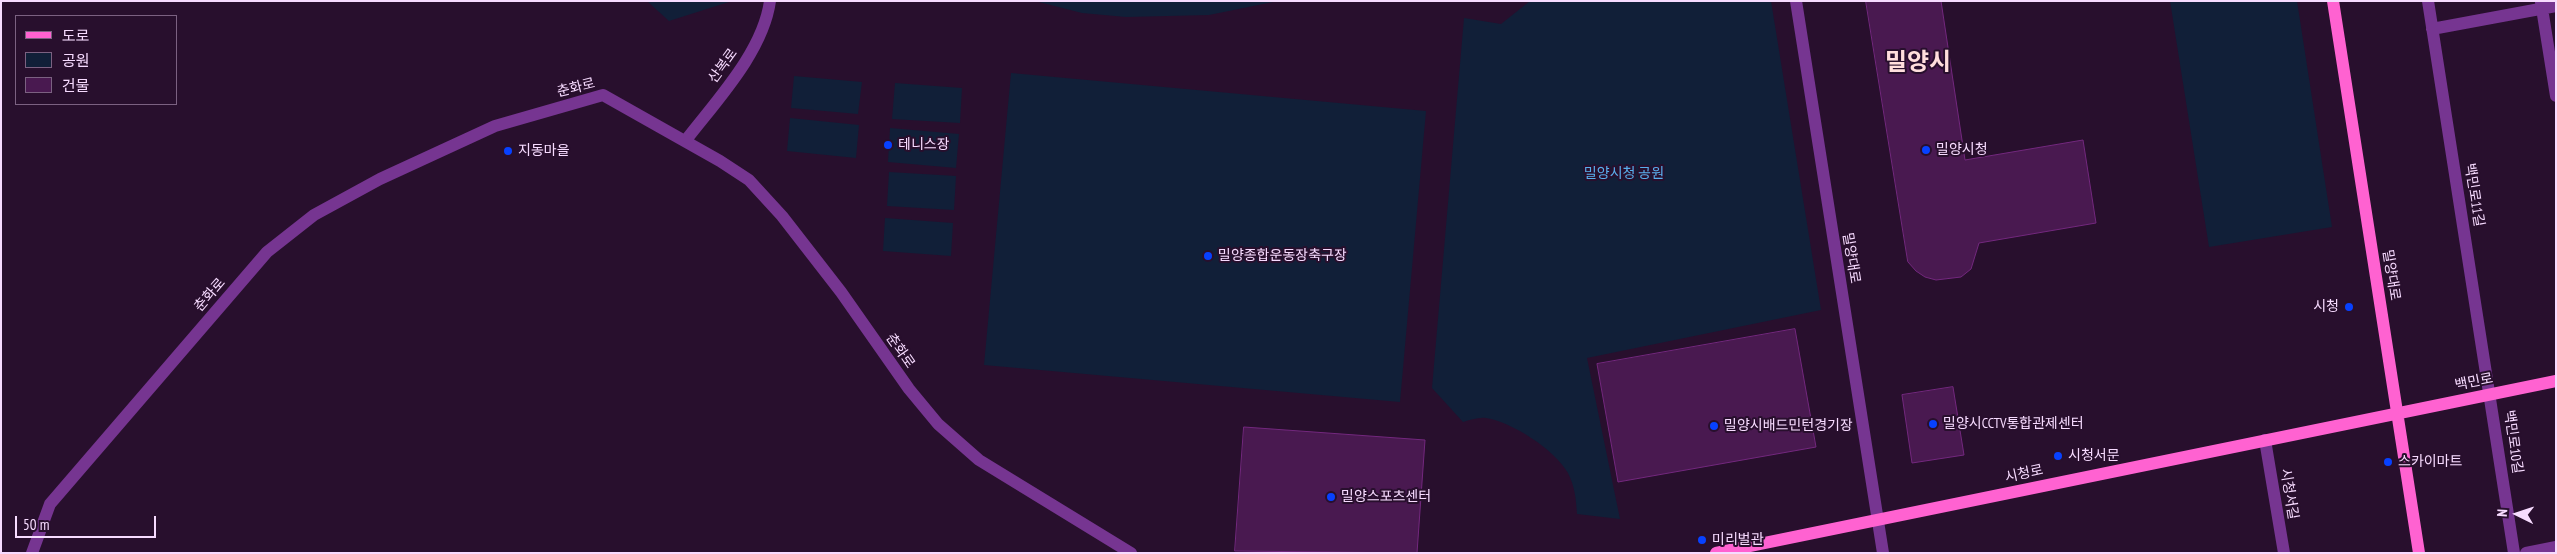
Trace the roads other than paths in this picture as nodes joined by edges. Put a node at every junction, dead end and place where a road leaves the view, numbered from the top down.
1 (770, 1) edge
2 (1796, 1) edge
3 (2332, 1) edge
4 (2428, 1) edge
5 (2542, 5) edge
6 (2556, 6) edge
7 (2432, 29) junction
8 (2556, 96) edge
9 (686, 140) junction
10 (2556, 381) edge
11 (2490, 394) junction
12 (2397, 413) junction
13 (2265, 440) junction
14 (1878, 519) junction
15 (2556, 547) edge
16 (32, 553) edge
17 (1131, 553) edge
18 (1716, 553) edge
19 (1882, 553) edge
20 (2284, 553) edge
21 (2419, 553) edge
22 (2514, 553) edge
23 (2526, 553) edge

1 - 9 street, 산복로
2 - 14 street, 밀양대로
3 - 12 main road, 밀양대로
4 - 7 street, 백민로11길
5 - 6 street
5 - 7 street
5 - 8 street
7 - 11 street, 백민로11길
9 - 16 street, 춘화로
9 - 17 street, 춘화로
10 - 11 main road, 백민로
11 - 12 main road, 백민로
11 - 22 street, 백민로10길
12 - 13 main road, 시청로
12 - 21 main road, 밀양대로
13 - 14 main road, 시청로
13 - 20 street, 시청서길
14 - 18 main road, 시청로
14 - 19 street, 밀양대로
15 - 23 street

